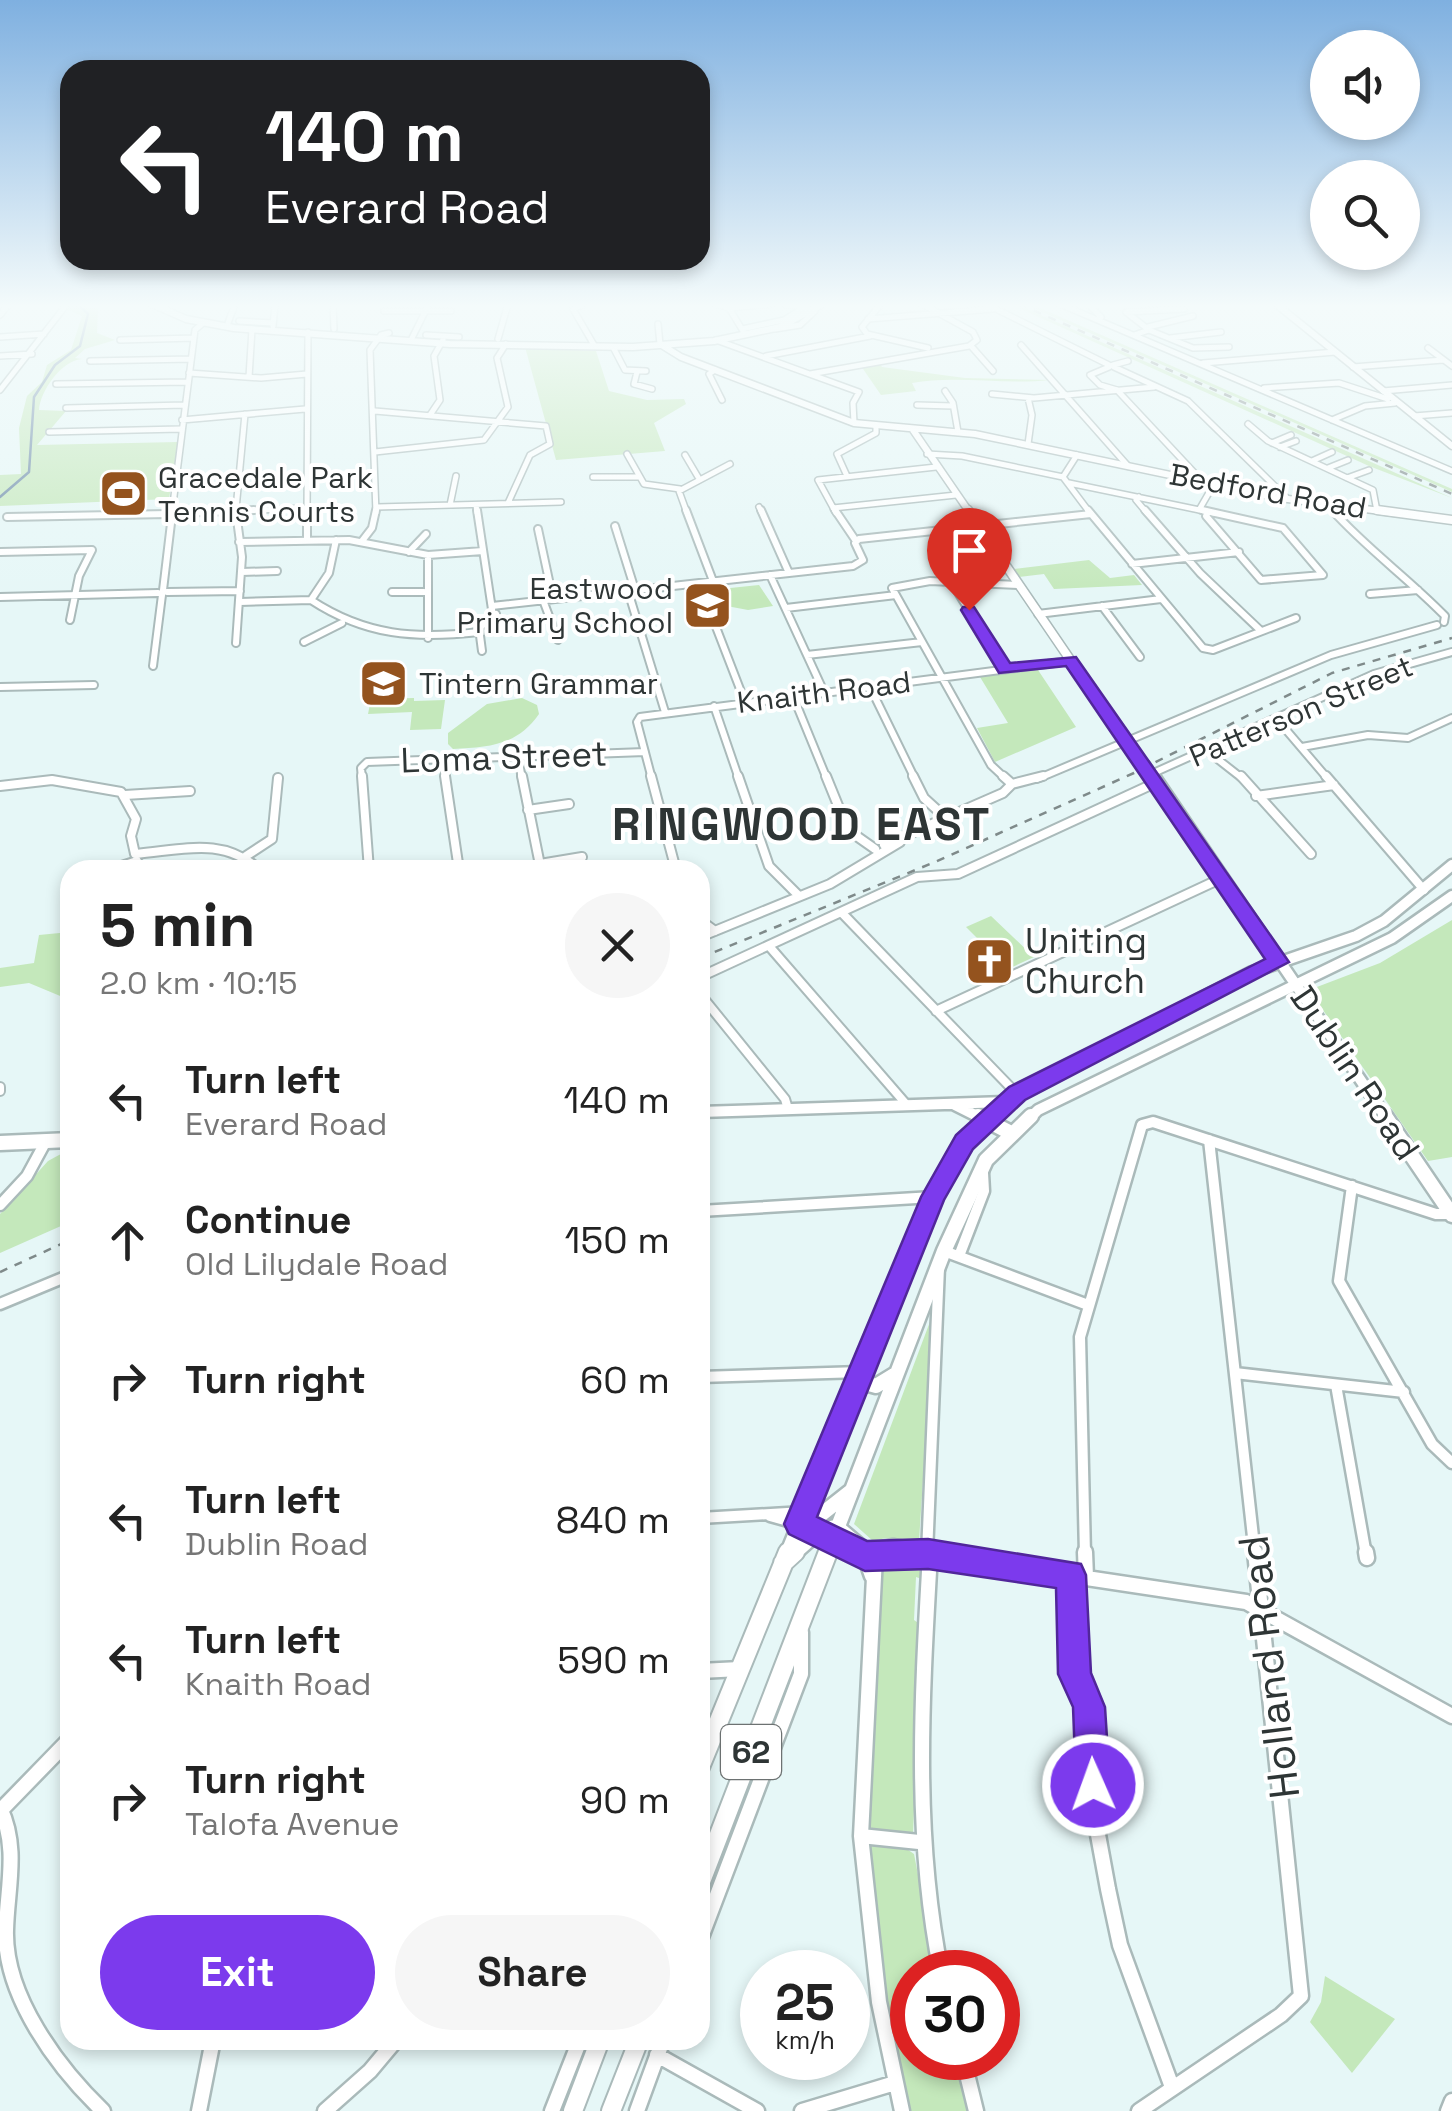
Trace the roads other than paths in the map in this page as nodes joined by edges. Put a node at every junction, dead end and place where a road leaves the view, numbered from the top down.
1 (305, 403) edge
2 (374, 403) edge
3 (438, 403) edge
4 (507, 403) edge
5 (798, 403) edge
6 (853, 403) edge
7 (951, 403) edge
8 (1029, 403) edge
9 (1073, 403) edge
10 (1129, 403) edge
11 (1185, 403) edge
12 (1292, 403) edge
13 (1377, 403) edge
14 (1396, 403) edge
15 (184, 405) joint
16 (917, 405) dead end
17 (953, 406) junction
18 (66, 408) dead end
19 (1215, 408) dead end
20 (305, 409) junction
21 (1197, 409) junction
22 (375, 411) junction
23 (1452, 413) edge
24 (245, 414) junction
25 (430, 415) junction
26 (1414, 416) junction
27 (182, 420) junction
28 (1332, 420) junction
29 (499, 421) junction
30 (854, 424) junction
31 (1248, 424) dead end
32 (1268, 425) dead end
33 (180, 429) junction
34 (876, 430) junction
35 (913, 430) junction
36 (1254, 430) junction
37 (49, 432) dead end
38 (958, 432) junction
39 (1296, 441) junction
40 (1028, 444) junction
41 (1272, 444) junction
42 (1451, 444) edge
43 (1280, 447) junction
44 (1290, 451) junction
45 (375, 452) junction
46 (1332, 452) dead end
47 (627, 454) dead end
48 (927, 454) junction
49 (1077, 454) junction
50 (685, 455) dead end
51 (1348, 460) dead end
52 (1312, 461) junction
53 (730, 464) dead end
54 (1128, 466) junction
55 (936, 467) junction
56 (1328, 468) junction
57 (1368, 470) dead end
58 (1452, 472) edge
59 (456, 476) dead end
60 (698, 476) junction
61 (847, 476) junction
62 (593, 477) dead end
63 (638, 477) junction
64 (821, 478) joint
65 (1348, 478) junction
66 (1066, 480) junction
67 (1203, 482) junction
68 (1214, 484) junction
69 (680, 489) junction
70 (956, 495) junction
71 (1139, 497) junction
72 (1288, 499) junction
73 (561, 502) dead end
74 (476, 504) junction
75 (508, 504) junction
76 (450, 505) junction
77 (1327, 505) junction
78 (377, 507) junction
79 (759, 507) dead end
80 (306, 508) junction
81 (833, 508) junction
82 (1199, 510) junction
83 (236, 511) junction
84 (1378, 511) junction
85 (1208, 512) junction
86 (172, 513) junction
87 (1090, 514) junction
88 (6, 517) dead end
89 (1452, 520) edge
90 (615, 526) dead end
91 (977, 526) junction
92 (538, 530) dead end
93 (426, 534) dead end
94 (307, 540) junction
95 (336, 540) junction
96 (362, 541) junction
97 (856, 541) junction
98 (239, 542) junction
99 (0, 552) edge
100 (409, 552) junction
101 (483, 552) junction
102 (1239, 552) junction
103 (428, 555) junction
104 (1186, 558) junction
105 (1132, 564) junction
106 (277, 570) dead end
107 (242, 572) junction
108 (789, 573) junction
109 (770, 575) junction
110 (1260, 580) joint
111 (713, 581) junction
112 (952, 582) junction
113 (1018, 585) junction
114 (240, 590) junction
115 (631, 590) junction
116 (1418, 590) junction
117 (392, 592) dead end
118 (424, 592) junction
119 (162, 593) junction
120 (1370, 594) dead end
121 (75, 595) junction
122 (896, 596) junction
123 (0, 597) edge
124 (554, 599) junction
125 (1161, 599) junction
126 (311, 600) junction
127 (542, 600) junction
128 (240, 602) junction
129 (516, 604) junction
130 (492, 606) junction
131 (1102, 606) junction
132 (786, 608) junction
133 (1038, 614) junction
134 (492, 616) junction
135 (1296, 618) dead end
136 (70, 620) dead end
137 (342, 622) junction
138 (716, 627) dead end
139 (1260, 630) junction
140 (479, 632) junction
141 (428, 638) junction
142 (558, 640) dead end
143 (304, 642) dead end
144 (922, 642) junction
145 (236, 643) dead end
146 (1203, 648) joint
147 (482, 651) dead end
148 (1452, 652) edge
149 (807, 656) junction
150 (1140, 657) dead end
151 (1070, 661) junction
152 (153, 666) dead end
153 (1005, 669) junction
154 (942, 677) junction
155 (96, 684) dead end
156 (0, 687) edge
157 (870, 687) junction
158 (824, 692) junction
159 (793, 696) junction
160 (745, 702) junction
161 (714, 706) junction
162 (665, 712) junction
163 (1276, 718) junction
164 (1452, 718) edge
165 (1125, 738) junction
166 (1302, 746) junction
167 (1206, 750) junction
168 (645, 752) junction
169 (518, 757) junction
170 (443, 759) junction
171 (1149, 773) junction
172 (278, 778) dead end
173 (1012, 784) junction
174 (0, 786) edge
175 (1334, 786) junction
176 (190, 791) dead end
177 (125, 795) junction
178 (1256, 796) junction
179 (569, 804) dead end
180 (528, 810) junction
181 (946, 818) junction
182 (881, 849) junction
183 (1311, 854) dead end
184 (246, 856) junction
185 (582, 857) dead end
186 (138, 860) edge
187 (148, 860) edge
188 (250, 860) edge
189 (368, 860) edge
190 (457, 860) edge
191 (539, 860) edge
192 (569, 860) edge
193 (673, 860) edge
194 (866, 863) joint
195 (1450, 871) edge
196 (1222, 878) junction
197 (1424, 890) junction
198 (798, 896) junction
199 (1452, 896) edge
200 (842, 912) junction
201 (710, 927) edge
202 (715, 931) junction
203 (710, 933) edge
204 (769, 946) junction
205 (1252, 972) junction
206 (710, 973) edge
207 (1287, 974) junction
208 (1316, 976) junction
209 (710, 1006) edge
210 (936, 1011) junction
211 (1017, 1094) junction
212 (1006, 1102) junction
213 (906, 1104) junction
214 (967, 1105) junction
215 (788, 1109) junction
216 (710, 1112) edge
217 (988, 1117) junction
218 (1011, 1133) junction
219 (60, 1140) edge
220 (1210, 1140) junction
221 (46, 1141) junction
222 (964, 1142) junction
223 (0, 1143) edge
224 (983, 1165) junction
225 (1352, 1186) junction
226 (930, 1203) junction
227 (0, 1204) edge
228 (710, 1211) edge
229 (1452, 1215) edge
230 (959, 1256) junction
231 (942, 1258) junction
232 (60, 1280) edge
233 (0, 1304) edge
234 (1088, 1304) junction
235 (897, 1372) junction
236 (1235, 1373) junction
237 (860, 1376) junction
238 (710, 1377) edge
239 (1336, 1385) junction
240 (1404, 1392) junction
241 (1452, 1463) edge
242 (710, 1517) edge
243 (819, 1525) junction
244 (870, 1554) junction
245 (928, 1554) junction
246 (1367, 1558) dead end
247 (1078, 1576) junction
248 (873, 1583) joint
249 (1263, 1610) junction
250 (800, 1620) junction
251 (740, 1669) junction
252 (710, 1670) edge
253 (1452, 1716) edge
254 (710, 1742) edge
255 (60, 1748) edge
256 (0, 1809) edge
257 (861, 1836) junction
258 (920, 1842) junction
259 (710, 1858) edge
260 (710, 1914) edge
261 (936, 1950) edge
262 (211, 2050) edge
263 (387, 2050) edge
264 (576, 2050) edge
265 (596, 2050) edge
266 (635, 2050) edge
267 (659, 2050) edge
268 (663, 2050) edge
269 (968, 2080) edge
270 (895, 2083) junction
271 (1172, 2088) junction
272 (1452, 2102) edge
273 (103, 2111) edge
274 (199, 2111) edge
275 (325, 2111) edge
276 (552, 2111) edge
277 (573, 2111) edge
278 (612, 2111) edge
279 (637, 2111) edge
280 (757, 2111) edge
281 (802, 2111) edge
282 (902, 2111) edge
283 (976, 2111) edge
284 (1139, 2111) edge
285 (1448, 2111) edge

1 - 20 street
2 - 22 street
3 - 25 street
4 - 29 street
5 - 30 main road, Bedford Road
6 - 30 street
7 - 17 street
8 - 40 street
9 - 54 street
10 - 67 street
11 - 21 street
12 - 28 street
13 - 28 street
14 - 26 main road
15 - 18 street
15 - 27 street
16 - 17 street
17 - 38 street
19 - 21 street
20 - 24 street
20 - 80 street
21 - 72 street
22 - 25 street
22 - 45 street
23 - 26 street
24 - 27 street
24 - 83 street
25 - 29 street
26 - 42 main road
27 - 33 street
28 - 58 street
29 - 45 street
29 - 75 street
30 - 34 main road, Bedford Road
31 - 36 street
32 - 36 street
33 - 37 street
33 - 86 street
34 - 35 main road, Bedford Road
34 - 61 street
35 - 38 main road, Bedford Road
35 - 48 main road, Dublin Road
36 - 41 street
38 - 40 main road, Bedford Road
39 - 41 street
39 - 43 street
39 - 44 street
40 - 49 main road, Bedford Road
41 - 43 street
43 - 44 street
44 - 52 street
45 - 78 street
46 - 52 street
47 - 63 street
48 - 55 main road, Dublin Road
48 - 66 street
49 - 54 main road, Bedford Road
49 - 66 street
50 - 60 street
51 - 56 street
52 - 56 street
53 - 60 street
54 - 67 main road, Bedford Road
55 - 61 street
55 - 70 main road, Dublin Road
56 - 65 street
57 - 65 street
59 - 76 street
60 - 69 street
61 - 64 street
62 - 63 street
63 - 69 street
64 - 81 street
65 - 84 street
66 - 71 street
66 - 87 street
67 - 68 main road, Bedford Road
68 - 72 main road, Bedford Road
68 - 82 street
69 - 111 street
70 - 81 street
70 - 91 main road, Dublin Road
71 - 82 street
71 - 104 street
72 - 77 main road, Bedford Road
73 - 75 street
74 - 75 street
74 - 76 street
74 - 101 street
76 - 78 street
77 - 84 main road, Bedford Road
77 - 116 street
78 - 96 street
79 - 108 street
80 - 83 street
80 - 94 street
81 - 97 street
82 - 85 street
83 - 86 street
83 - 98 street
84 - 89 main road, Bedford Road
85 - 102 street
85 - 110 street
86 - 88 street
86 - 119 street
87 - 91 street
87 - 105 street
90 - 115 street
91 - 97 street
91 - 113 main road, Dublin Road
92 - 124 street
93 - 100 street
94 - 95 street
94 - 98 street
95 - 96 street
95 - 126 street
96 - 100 street
97 - 108 street
98 - 107 street
99 - 121 street
100 - 103 street
101 - 103 street
101 - 130 street
102 - 104 street
102 - 110 street
103 - 118 street
104 - 105 street
104 - 139 street
105 - 125 street
106 - 107 street
107 - 114 street
108 - 109 street
109 - 111 street
109 - 132 street
111 - 115 street
112 - 113 street
112 - 122 street
112 - 153 street
113 - 133 main road, Dublin Road
114 - 119 street
114 - 128 street
115 - 124 street
115 - 162 street
116 - 120 street
116 - 165 street
117 - 118 street
118 - 141 street
119 - 121 street
119 - 152 street
121 - 123 street
121 - 136 street
122 - 132 street
122 - 144 street
124 - 127 street
125 - 131 street
125 - 146 street
126 - 128 street
126 - 137 street
127 - 129 street
127 - 142 street
128 - 145 street
129 - 130 street
129 - 134 street
130 - 134 street
131 - 133 street
131 - 150 street
132 - 149 street
133 - 151 main road, Dublin Road
134 - 140 street
135 - 139 street
137 - 141 street
137 - 143 street
138 - 160 street
139 - 146 street
140 - 141 street
140 - 147 street
144 - 149 street
144 - 154 street
148 - 163 street, Patterson Street
149 - 158 street
151 - 153 street, Knaith Road
151 - 165 main road, Dublin Road
153 - 154 street, Knaith Road
154 - 157 street, Knaith Road
154 - 173 street
155 - 156 street
157 - 158 street, Knaith Road
157 - 181 street
158 - 159 street, Knaith Road
159 - 160 street, Knaith Road
159 - 182 street
160 - 161 street, Knaith Road
161 - 162 street, Knaith Road
161 - 198 street
162 - 168 street, Knaith Road
163 - 166 street
163 - 167 street, Patterson Street
164 - 166 street
165 - 171 main road, Dublin Road
165 - 173 street
166 - 175 street
167 - 171 street, Patterson Street
167 - 178 street
168 - 169 street, Loma Street
168 - 193 street
169 - 170 street, Loma Street
169 - 180 street
170 - 189 street, Loma Street
170 - 190 street
171 - 196 main road, Dublin Road
171 - 200 street, Patterson Street
172 - 184 street
173 - 181 street
174 - 177 street
175 - 178 street
175 - 197 street
176 - 177 street
177 - 186 street
178 - 183 street
179 - 180 street
180 - 191 street
181 - 182 street
182 - 194 street
184 - 187 street
184 - 188 street
185 - 192 street
194 - 198 street
195 - 197 main road, 62
196 - 207 main road, Dublin Road
196 - 210 street
197 - 207 main road, 62
198 - 202 street
199 - 208 main road, 62
200 - 204 street, Patterson Street
200 - 210 street
201 - 202 street
202 - 203 street
204 - 206 street, Patterson Street
204 - 213 street
205 - 207 main road
205 - 207 main road, 62
205 - 211 main road, 62
207 - 208 main road
207 - 208 main road, 62
207 - 218 main road, 62
207 - 229 main road, Dublin Road
209 - 215 street
210 - 211 street
211 - 212 main road, 62
212 - 214 main road
212 - 217 main road, 62
213 - 214 main road
213 - 215 main road
214 - 217 main road
214 - 222 main road
215 - 216 main road
217 - 218 main road
217 - 222 main road, 62
218 - 224 main road, 62
219 - 221 main road
220 - 225 street
220 - 234 street
220 - 236 street, Holland Road
221 - 223 main road
221 - 227 street
222 - 226 main road, 62
224 - 230 street
224 - 231 main road, 62
225 - 229 street
225 - 240 street
226 - 228 street
226 - 237 main road, 62
230 - 231 street
230 - 234 street
231 - 235 main road, 62
231 - 245 street
232 - 233 street
234 - 247 street
235 - 237 main road
235 - 243 main road, 62
236 - 239 street
236 - 249 street, Holland Road
237 - 238 street
237 - 243 main road, 62
239 - 240 street
239 - 246 street
240 - 241 street
242 - 243 street
243 - 244 street
243 - 250 main road, 62
243 - 251 main road, 62
244 - 245 street
244 - 248 street
245 - 247 street
245 - 258 street
247 - 249 street
247 - 271 street
248 - 257 street
249 - 253 street
249 - 271 street, Holland Road
250 - 259 main road, 62
250 - 260 street
251 - 252 street
251 - 254 main road, 62
255 - 256 street
256 - 273 street
257 - 258 street
257 - 270 street
258 - 261 street
262 - 274 street
263 - 275 street
264 - 276 street
265 - 277 main road
266 - 278 main road
267 - 279 street
268 - 280 street
269 - 283 street
270 - 281 street
270 - 282 street
271 - 284 street, Holland Road
272 - 285 street

